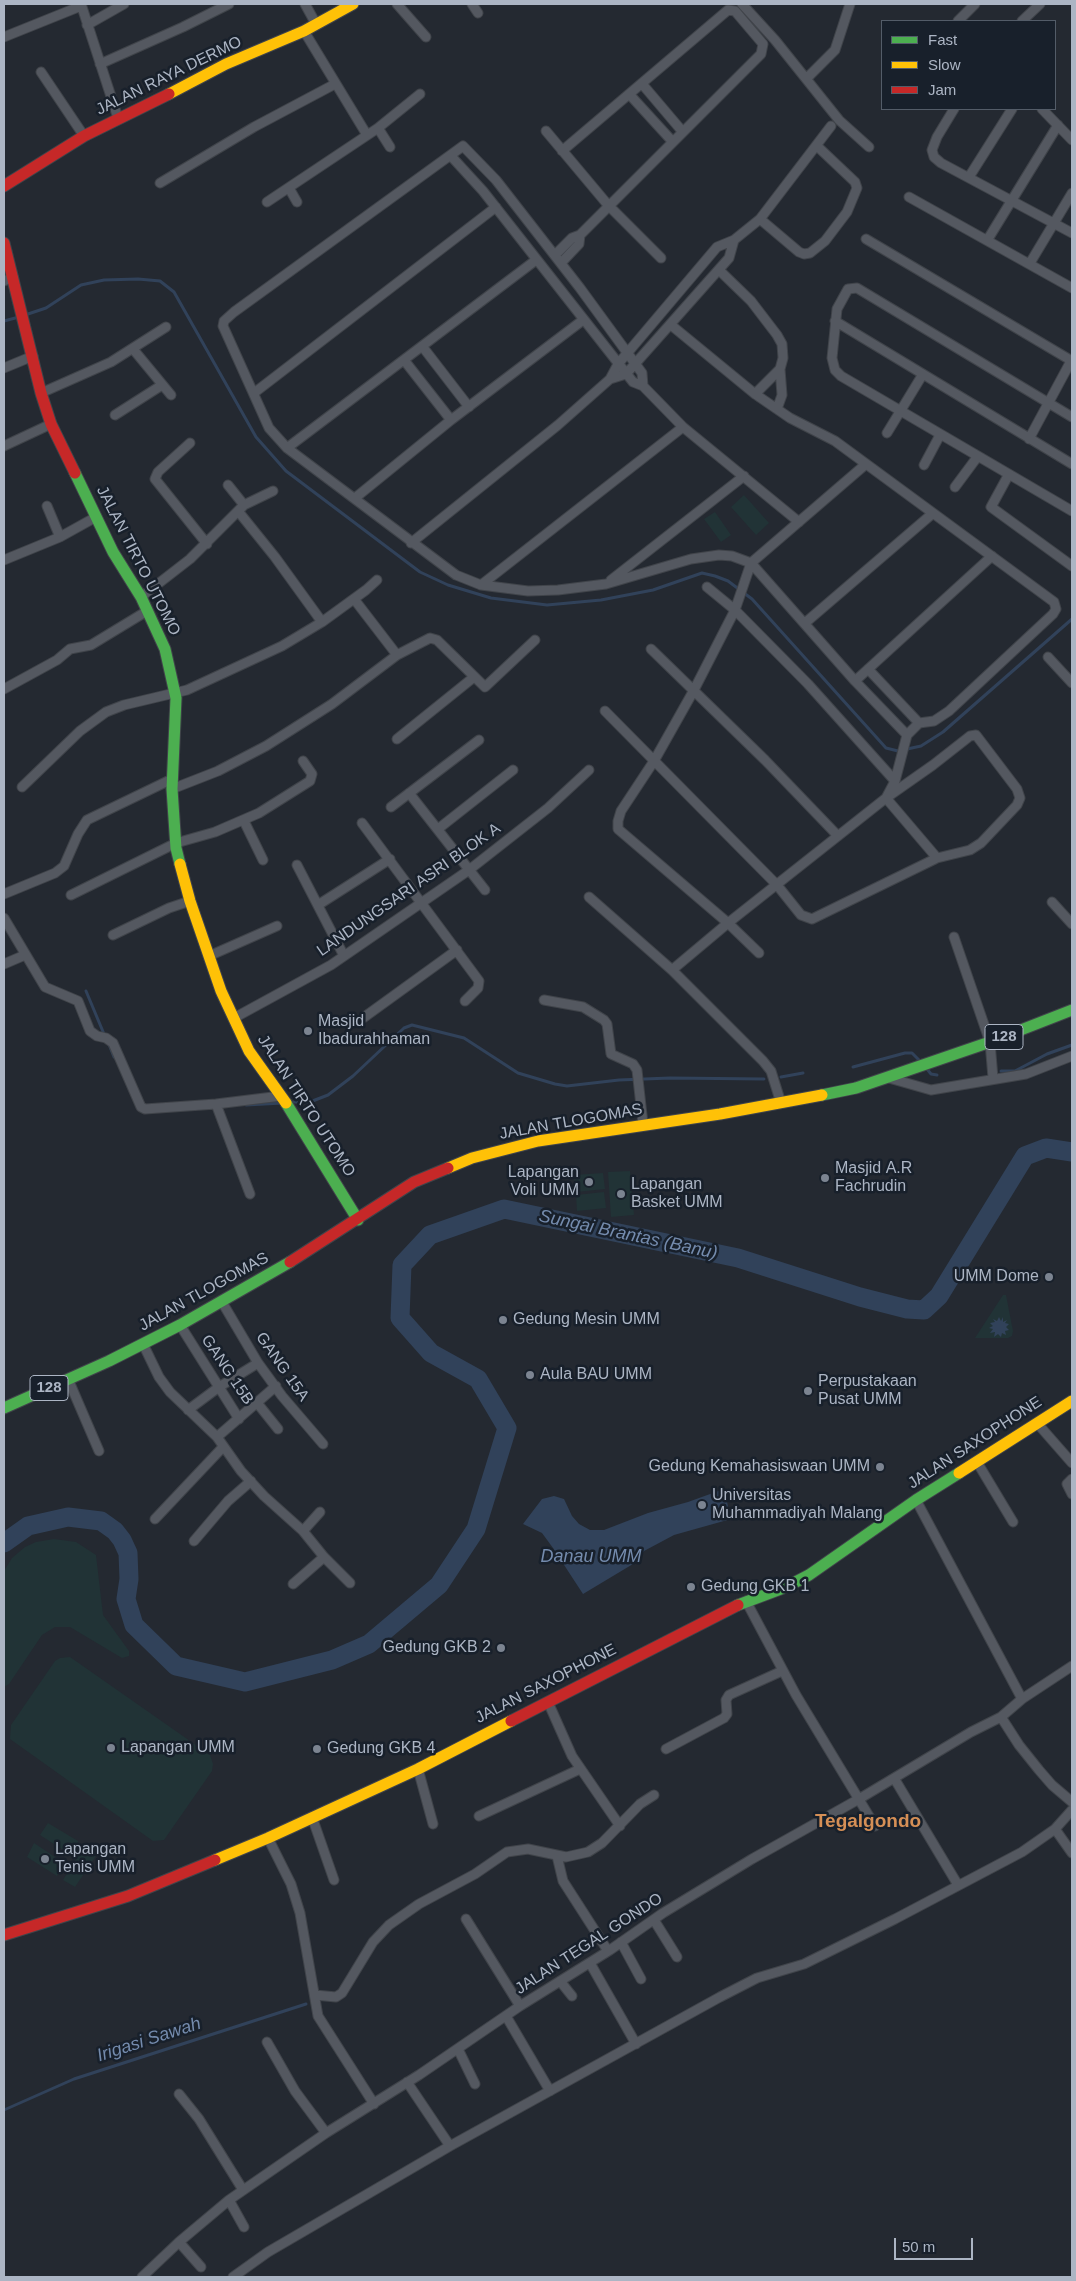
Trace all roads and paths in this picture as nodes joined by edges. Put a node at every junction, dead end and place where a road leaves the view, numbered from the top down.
1 (124, 4) edge
2 (229, 4) edge
3 (305, 4) edge
4 (397, 4) edge
5 (472, 4) edge
6 (742, 4) edge
7 (850, 4) edge
8 (975, 4) edge
9 (1040, 4) edge
10 (81, 5) edge
11 (347, 6) edge
12 (478, 13) dead end
13 (959, 20) edge
14 (1022, 20) edge
15 (316, 24) junction
16 (88, 26) junction
17 (304, 31) junction
18 (4, 37) edge
19 (426, 37) dead end
20 (100, 64) junction
21 (41, 72) dead end
22 (807, 78) junction
23 (335, 84) junction
24 (643, 85) junction
25 (420, 94) dead end
26 (630, 95) junction
27 (953, 110) edge
28 (1011, 110) edge
29 (1043, 110) edge
30 (118, 118) junction
31 (1058, 125) junction
32 (831, 126) dead end
33 (378, 128) junction
34 (546, 131) dead end
35 (682, 131) junction
36 (367, 135) junction
37 (84, 136) junction
38 (1072, 140) edge
39 (672, 141) junction
40 (817, 146) junction
41 (390, 147) dead end
42 (868, 147) dead end
43 (562, 152) junction
44 (452, 156) junction
45 (969, 177) junction
46 (160, 183) dead end
47 (4, 186) edge
48 (289, 188) junction
49 (1072, 193) edge
50 (909, 197) dead end
51 (1011, 200) junction
52 (268, 202) dead end
53 (297, 202) dead end
54 (608, 205) junction
55 (496, 206) junction
56 (760, 220) junction
57 (1053, 223) junction
58 (1072, 233) edge
59 (580, 235) junction
60 (866, 239) dead end
61 (988, 239) junction
62 (734, 240) junction
63 (543, 241) junction
64 (4, 243) edge
65 (530, 252) junction
66 (555, 255) junction
67 (661, 258) dead end
68 (536, 260) junction
69 (561, 263) junction
70 (1030, 263) junction
71 (719, 270) junction
72 (9, 279) edge
73 (1072, 288) edge
74 (682, 290) junction
75 (693, 299) junction
76 (583, 320) junction
77 (835, 321) junction
78 (671, 325) junction
79 (166, 327) dead end
80 (422, 346) junction
81 (133, 349) junction
82 (627, 353) junction
83 (33, 356) junction
84 (404, 360) junction
85 (1072, 361) edge
86 (618, 364) junction
87 (635, 364) junction
88 (4, 368) edge
89 (780, 369) junction
90 (626, 374) junction
91 (923, 374) junction
92 (610, 379) junction
93 (162, 385) junction
94 (643, 386) junction
95 (254, 393) junction
96 (41, 394) junction
97 (755, 394) junction
98 (171, 395) dead end
99 (1048, 402) junction
100 (469, 407) junction
101 (777, 409) junction
102 (900, 411) junction
103 (115, 416) dead end
104 (1072, 417) edge
105 (451, 420) junction
106 (51, 424) junction
107 (683, 427) junction
108 (887, 433) dead end
109 (940, 435) junction
110 (1029, 439) junction
111 (190, 442) dead end
112 (4, 446) edge
113 (287, 448) junction
114 (978, 456) junction
115 (866, 464) junction
116 (1072, 464) edge
117 (924, 465) dead end
118 (1008, 474) junction
119 (744, 476) junction
120 (228, 485) dead end
121 (955, 486) dead end
122 (273, 491) dead end
123 (355, 498) junction
124 (47, 506) dead end
125 (241, 508) junction
126 (1072, 511) edge
127 (932, 514) junction
128 (96, 518) junction
129 (799, 522) junction
130 (60, 536) junction
131 (411, 543) junction
132 (207, 544) junction
133 (992, 556) junction
134 (4, 560) edge
135 (751, 562) junction
136 (1072, 566) edge
137 (377, 580) dead end
138 (606, 584) junction
139 (481, 585) junction
140 (707, 587) dead end
141 (141, 597) junction
142 (354, 599) junction
143 (736, 608) junction
144 (147, 611) junction
145 (322, 622) junction
146 (805, 623) junction
147 (535, 640) dead end
148 (651, 649) dead end
149 (397, 655) junction
150 (1048, 657) dead end
151 (868, 669) junction
152 (474, 677) junction
153 (855, 681) junction
154 (1072, 684) edge
155 (4, 689) edge
156 (694, 690) junction
157 (176, 692) junction
158 (605, 711) dead end
159 (919, 723) junction
160 (907, 736) junction
161 (398, 739) dead end
162 (479, 740) dead end
163 (304, 761) dead end
164 (654, 761) junction
165 (513, 770) dead end
166 (589, 770) dead end
167 (895, 781) junction
168 (172, 784) junction
169 (22, 787) dead end
170 (409, 793) junction
171 (886, 798) junction
172 (391, 807) dead end
173 (244, 821) junction
174 (362, 823) dead end
175 (438, 829) junction
176 (838, 836) junction
177 (176, 843) junction
178 (937, 858) junction
179 (390, 859) junction
180 (263, 860) dead end
181 (297, 865) dead end
182 (469, 870) junction
183 (777, 885) junction
184 (485, 890) dead end
185 (4, 894) edge
186 (71, 895) dead end
187 (589, 897) dead end
188 (190, 901) junction
189 (422, 902) junction
190 (1052, 902) dead end
191 (318, 905) junction
192 (4, 918) edge
193 (728, 923) junction
194 (1072, 924) edge
195 (277, 926) dead end
196 (113, 935) dead end
197 (954, 936) dead end
198 (457, 950) junction
199 (759, 953) dead end
200 (25, 955) junction
201 (209, 956) junction
202 (344, 956) junction
203 (4, 964) edge
204 (672, 970) junction
205 (544, 1000) dead end
206 (465, 1001) dead end
207 (1072, 1010) edge
208 (234, 1018) junction
209 (363, 1018) dead end
210 (990, 1042) junction
211 (1072, 1056) edge
212 (889, 1078) junction
213 (993, 1078) junction
214 (285, 1101) junction
215 (781, 1103) junction
216 (217, 1107) junction
217 (643, 1124) junction
218 (250, 1194) dead end
219 (358, 1220) junction
220 (222, 1302) junction
221 (180, 1325) junction
222 (143, 1344) junction
223 (258, 1363) junction
224 (68, 1379) junction
225 (276, 1386) junction
226 (219, 1387) junction
227 (1072, 1401) edge
228 (258, 1404) junction
229 (4, 1408) edge
230 (188, 1410) junction
231 (239, 1419) junction
232 (1037, 1423) junction
233 (278, 1429) dead end
234 (217, 1437) junction
235 (323, 1444) dead end
236 (223, 1447) junction
237 (100, 1451) dead end
238 (976, 1462) junction
239 (1072, 1463) edge
240 (1072, 1479) edge
241 (251, 1481) junction
242 (1072, 1494) edge
243 (916, 1500) junction
244 (320, 1512) dead end
245 (155, 1518) dead end
246 (1013, 1522) dead end
247 (303, 1531) junction
248 (194, 1541) dead end
249 (324, 1557) junction
250 (350, 1583) dead end
251 (292, 1584) dead end
252 (746, 1602) junction
253 (1072, 1666) edge
254 (782, 1672) junction
255 (1022, 1699) junction
256 (548, 1702) junction
257 (1001, 1717) junction
258 (666, 1749) dead end
259 (418, 1769) junction
260 (580, 1769) junction
261 (894, 1778) junction
262 (654, 1795) dead end
263 (859, 1799) junction
264 (1072, 1802) edge
265 (1072, 1810) edge
266 (479, 1816) dead end
267 (312, 1817) junction
268 (433, 1824) dead end
269 (620, 1826) junction
270 (875, 1826) dead end
271 (1055, 1829) junction
272 (268, 1838) junction
273 (1072, 1853) edge
274 (557, 1856) junction
275 (334, 1880) dead end
276 (958, 1884) junction
277 (466, 1919) dead end
278 (654, 1920) junction
279 (4, 1935) edge
280 (621, 1942) junction
281 (608, 1951) junction
282 (677, 1957) dead end
283 (590, 1963) junction
284 (642, 1979) dead end
285 (560, 1981) junction
286 (315, 1996) junction
287 (572, 1996) dead end
288 (520, 2006) junction
289 (506, 2016) junction
290 (636, 2044) junction
291 (269, 2046) dead end
292 (458, 2049) junction
293 (407, 2082) junction
294 (476, 2084) dead end
295 (550, 2091) junction
296 (181, 2097) dead end
297 (374, 2104) junction
298 (326, 2133) junction
299 (450, 2146) junction
300 (243, 2190) junction
301 (229, 2200) junction
302 (244, 2227) dead end
303 (179, 2242) junction
304 (201, 2267) dead end
305 (142, 2277) edge
306 (233, 2277) edge

1 - 16 street
2 - 20 street
3 - 15 street
4 - 19 street
5 - 12 street
6 - 22 street
7 - 22 street
8 - 13 street
9 - 14 street
10 - 16 street
10 - 18 street
11 - 15 main road, JALAN RAYA DERMO
15 - 17 main road, JALAN RAYA DERMO
16 - 20 street
17 - 23 street
17 - 30 main road, JALAN RAYA DERMO
20 - 30 street
21 - 37 street
22 - 42 street
23 - 36 street
23 - 46 street
24 - 26 street
24 - 35 street
24 - 35 street
25 - 33 street
26 - 39 street
26 - 43 street
27 - 45 street
28 - 45 street
29 - 31 street
30 - 37 main road, JALAN RAYA DERMO
31 - 38 street
31 - 51 street
32 - 40 street
33 - 36 street
33 - 41 street
34 - 43 street
35 - 39 street
36 - 48 street
37 - 47 main road, JALAN RAYA DERMO
39 - 54 street
40 - 56 street
40 - 56 street
43 - 54 street
44 - 55 street
44 - 63 street
44 - 95 street
45 - 51 street
48 - 52 street
48 - 53 street
49 - 57 street
50 - 61 street
51 - 57 street
51 - 61 street
54 - 59 street
54 - 67 street
55 - 65 street
55 - 95 street
56 - 62 street
57 - 58 street
57 - 70 street
59 - 66 street
59 - 69 street
60 - 85 street
61 - 70 street
62 - 71 street
62 - 74 street
63 - 65 street
63 - 66 street
64 - 72 main road, JALAN TIRTO UTOMO
65 - 68 street
66 - 69 street
68 - 76 street
68 - 80 street
69 - 82 street
70 - 73 street
71 - 75 street
71 - 89 street
72 - 83 main road, JALAN TIRTO UTOMO
74 - 75 street
74 - 82 street
75 - 78 street
76 - 86 street
76 - 100 street
77 - 91 street
77 - 99 street
77 - 102 street
78 - 87 street
78 - 97 street
79 - 81 street
80 - 84 street
80 - 100 street
81 - 93 street
81 - 96 street
82 - 86 street
82 - 87 street
83 - 88 street
83 - 96 main road, JALAN TIRTO UTOMO
84 - 105 street
84 - 113 street
85 - 99 street
86 - 90 street
86 - 92 street
87 - 90 street
87 - 94 street
89 - 97 street
89 - 101 street
90 - 92 street
90 - 94 street
91 - 102 street
91 - 110 street
92 - 131 street
93 - 98 street
93 - 103 street
94 - 107 street
95 - 113 street
96 - 106 main road, JALAN TIRTO UTOMO
97 - 101 street
99 - 104 street
99 - 110 street
100 - 105 street
101 - 115 street
102 - 108 street
102 - 109 street
105 - 123 street
106 - 112 street
106 - 128 main road, JALAN TIRTO UTOMO
107 - 119 street
107 - 139 street
109 - 114 street
109 - 117 street
110 - 116 street
111 - 132 street
113 - 123 street
114 - 118 street
114 - 121 street
115 - 127 street
115 - 129 street
118 - 126 street
118 - 136 street
119 - 129 street
119 - 138 street
120 - 125 street
122 - 125 street
123 - 131 street
124 - 130 street
125 - 132 street
125 - 145 street
127 - 133 street
127 - 146 street
128 - 130 street
128 - 141 main road, JALAN TIRTO UTOMO
129 - 135 street
130 - 134 street
131 - 139 street
132 - 141 street
133 - 151 street
133 - 159 street
135 - 138 street
135 - 143 street
135 - 146 street
137 - 142 street
138 - 139 street
140 - 143 street
141 - 144 main road, JALAN TIRTO UTOMO
142 - 145 street
142 - 149 street
143 - 156 street
143 - 167 street
144 - 155 street
144 - 157 main road, JALAN TIRTO UTOMO
145 - 157 street
146 - 153 street
147 - 152 street
148 - 156 street
149 - 152 street
149 - 168 street
150 - 154 street
151 - 153 street
151 - 159 street
152 - 161 street
153 - 160 street
156 - 164 street
156 - 176 street
157 - 168 main road, JALAN TIRTO UTOMO
157 - 169 street
158 - 164 street
159 - 160 street
160 - 167 street
162 - 170 street
163 - 173 street
164 - 183 street
164 - 193 street
165 - 175 street
166 - 182 street, LANDUNGSARI ASRI BLOK A
167 - 171 street
168 - 177 main road, JALAN TIRTO UTOMO
168 - 185 street
170 - 172 street
170 - 175 street
171 - 176 street
171 - 178 street
171 - 178 street
173 - 177 street
173 - 180 street
174 - 179 street
175 - 182 street
176 - 183 street
177 - 186 street
177 - 188 main road, JALAN TIRTO UTOMO
178 - 183 street
179 - 189 street
179 - 191 street
181 - 191 street
182 - 184 street
182 - 189 street, LANDUNGSARI ASRI BLOK A
183 - 193 street
187 - 204 street
188 - 196 street
188 - 201 main road, JALAN TIRTO UTOMO
189 - 198 street
189 - 202 street, LANDUNGSARI ASRI BLOK A
190 - 194 street
191 - 202 street
192 - 200 street
193 - 199 street
193 - 204 street
195 - 201 street
197 - 210 street
198 - 206 street
198 - 209 street
200 - 203 street
200 - 216 street
201 - 208 main road, JALAN TIRTO UTOMO
202 - 208 street, LANDUNGSARI ASRI BLOK A
204 - 215 street
205 - 217 street
207 - 210 main road, JALAN TLOGOMAS / 128
208 - 214 main road, JALAN TIRTO UTOMO
210 - 212 main road, JALAN TLOGOMAS / 128
210 - 213 street
211 - 213 street
212 - 213 street
212 - 215 main road, JALAN TLOGOMAS / 128
214 - 216 street
214 - 219 main road, JALAN TIRTO UTOMO
215 - 217 main road, JALAN TLOGOMAS / 128
216 - 218 street
217 - 219 main road, JALAN TLOGOMAS / 128
219 - 220 main road, JALAN TLOGOMAS / 128
220 - 221 main road, JALAN TLOGOMAS / 128
220 - 223 street, GANG 15A
221 - 222 main road, JALAN TLOGOMAS / 128
221 - 226 street, GANG 15B
222 - 224 main road, JALAN TLOGOMAS / 128
222 - 230 street
223 - 225 street, GANG 15A
223 - 226 street
224 - 229 main road, JALAN TLOGOMAS / 128
224 - 237 street
225 - 228 street, GANG 15B
225 - 235 street, GANG 15A
226 - 230 street
226 - 231 street, GANG 15B
227 - 232 main road, JALAN SAXOPHONE
228 - 231 street, GANG 15B
228 - 233 street
230 - 234 street
231 - 234 street
232 - 238 main road, JALAN SAXOPHONE
232 - 239 street
234 - 236 street
236 - 241 street
236 - 245 street
238 - 243 main road, JALAN SAXOPHONE
238 - 246 street
240 - 242 street
241 - 247 street
241 - 248 street
243 - 252 main road, JALAN SAXOPHONE
243 - 255 street
244 - 247 street
247 - 249 street
249 - 250 street
249 - 251 street
252 - 254 street
252 - 256 main road, JALAN SAXOPHONE
253 - 255 street, JALAN TEGAL GONDO
254 - 258 street
254 - 263 street
255 - 257 street, JALAN TEGAL GONDO
256 - 259 main road, JALAN SAXOPHONE
256 - 260 street
257 - 261 street, JALAN TEGAL GONDO
257 - 264 street
259 - 267 main road, JALAN SAXOPHONE
259 - 268 street
260 - 266 street
260 - 269 street
261 - 263 street, JALAN TEGAL GONDO
261 - 276 street
262 - 269 street
263 - 270 street
263 - 278 street, JALAN TEGAL GONDO
265 - 271 street
267 - 272 main road, JALAN SAXOPHONE
267 - 275 street
269 - 274 street
271 - 273 street
271 - 276 street
272 - 279 main road, JALAN SAXOPHONE
272 - 286 street
274 - 281 street
274 - 286 street
276 - 290 street
277 - 288 street
278 - 280 street, JALAN TEGAL GONDO
278 - 282 street
280 - 281 street, JALAN TEGAL GONDO
280 - 284 street
281 - 283 street, JALAN TEGAL GONDO
283 - 285 street, JALAN TEGAL GONDO
283 - 290 street
285 - 287 street
285 - 288 street, JALAN TEGAL GONDO
286 - 297 street
288 - 289 street, JALAN TEGAL GONDO
289 - 292 street, JALAN TEGAL GONDO
289 - 295 street
290 - 295 street
291 - 298 street
292 - 293 street, JALAN TEGAL GONDO
292 - 294 street
293 - 297 street, JALAN TEGAL GONDO
293 - 299 street
295 - 299 street
296 - 300 street
297 - 298 street, JALAN TEGAL GONDO
298 - 300 street, JALAN TEGAL GONDO
299 - 306 street
300 - 301 street, JALAN TEGAL GONDO
301 - 302 street
301 - 303 street, JALAN TEGAL GONDO
303 - 304 street
303 - 305 street, JALAN TEGAL GONDO

